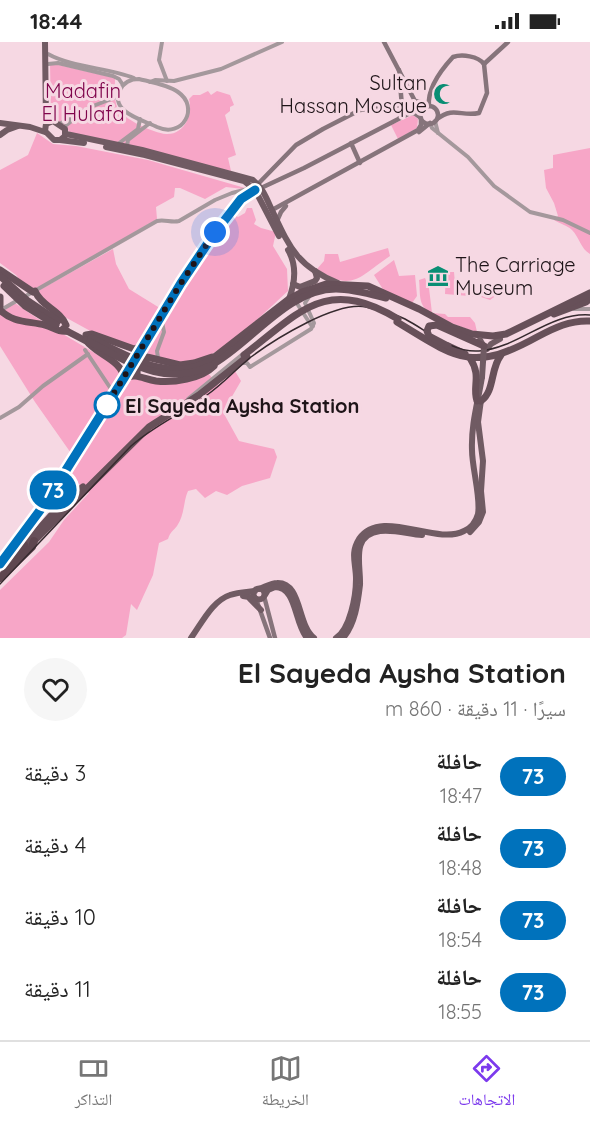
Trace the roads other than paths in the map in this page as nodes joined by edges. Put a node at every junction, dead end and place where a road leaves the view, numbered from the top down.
1 (47, 42) edge
2 (162, 42) edge
3 (282, 42) edge
4 (384, 42) edge
5 (507, 42) edge
6 (48, 54) junction
7 (483, 62) junction
8 (48, 64) junction
9 (399, 70) junction
10 (135, 79) junction
11 (167, 81) junction
12 (150, 82) junction
13 (123, 86) junction
14 (119, 96) junction
15 (402, 105) junction
16 (427, 105) junction
17 (400, 117) junction
18 (421, 118) junction
19 (140, 119) junction
20 (0, 121) edge
21 (434, 121) junction
22 (150, 123) junction
23 (23, 125) junction
24 (61, 125) junction
25 (46, 126) junction
26 (0, 132) edge
27 (66, 134) junction
28 (60, 140) junction
29 (351, 143) junction
30 (118, 145) junction
31 (127, 147) junction
32 (361, 163) junction
33 (257, 186) junction
34 (241, 191) junction
35 (244, 197) junction
36 (272, 210) junction
37 (277, 221) junction
38 (590, 233) edge
39 (0, 270) edge
40 (315, 271) junction
41 (0, 276) edge
42 (0, 282) edge
43 (293, 284) junction
44 (339, 284) junction
45 (354, 286) junction
46 (374, 288) junction
47 (34, 291) junction
48 (318, 292) junction
49 (590, 293) edge
50 (367, 294) junction
51 (0, 297) edge
52 (385, 297) junction
53 (590, 299) edge
54 (292, 301) junction
55 (570, 306) junction
56 (0, 309) edge
57 (590, 309) edge
58 (308, 315) junction
59 (161, 317) junction
60 (590, 319) edge
61 (572, 320) junction
62 (57, 323) junction
63 (67, 328) junction
64 (88, 339) junction
65 (500, 339) junction
66 (482, 342) junction
67 (143, 346) joint
68 (135, 351) junction
69 (503, 354) junction
70 (245, 356) junction
71 (468, 356) junction
72 (158, 359) junction
73 (213, 362) junction
74 (238, 364) junction
75 (121, 368) junction
76 (494, 368) junction
77 (137, 375) junction
78 (481, 377) junction
79 (124, 378) junction
80 (111, 389) dead end
81 (188, 399) junction
82 (479, 401) junction
83 (0, 418) edge
84 (472, 457) junction
85 (483, 467) junction
86 (479, 484) junction
87 (51, 493) junction
88 (59, 508) junction
89 (34, 541) joint
90 (24, 545) joint
91 (0, 571) edge
92 (256, 594) junction
93 (244, 596) junction
94 (264, 596) junction
95 (261, 610) junction
96 (193, 638) edge
97 (270, 638) edge
98 (275, 638) edge
99 (306, 638) edge
100 (314, 638) edge
101 (336, 638) edge
102 (344, 638) edge

1 - 6 main road
1 - 25 main road
2 - 11 street
3 - 11 street
4 - 9 main road
5 - 7 main road
6 - 8 main road
6 - 10 street
7 - 16 main road
7 - 21 main road
8 - 13 street
8 - 25 main road
9 - 15 main road
9 - 16 main road
10 - 12 street
10 - 13 street
11 - 12 street
12 - 22 street
13 - 14 street
14 - 19 street
14 - 24 street
15 - 17 main road
15 - 33 main road
16 - 18 main road
16 - 21 main road
17 - 18 main road
17 - 29 main road
18 - 21 main road
18 - 32 main road
19 - 22 street
19 - 30 street
20 - 23 main road
20 - 25 main road
21 - 32 main road
21 - 38 street
22 - 31 street
23 - 25 main road
23 - 26 main road
24 - 25 main road
24 - 27 main road
25 - 28 main road
27 - 28 main road
27 - 30 main road
28 - 33 main road
29 - 32 main road
29 - 33 main road
30 - 31 main road
31 - 33 main road
32 - 36 main road
32 - 37 main road
33 - 34 street
33 - 35 street
33 - 36 main road
33 - 43 main road
34 - 35 street
34 - 47 street
35 - 59 street
36 - 37 main road
37 - 40 main road
39 - 47 highway
40 - 43 main road
40 - 44 main road
41 - 62 highway, bridge
42 - 62 highway, bridge
43 - 54 main road
44 - 45 highway
44 - 54 highway
45 - 46 highway
45 - 50 highway
46 - 52 highway
46 - 55 highway
47 - 56 street
47 - 63 highway
48 - 50 highway
48 - 54 highway
48 - 58 street
49 - 55 highway
50 - 52 highway
51 - 56 highway
52 - 66 highway
53 - 55 highway
54 - 58 street
54 - 73 highway
54 - 81 street
55 - 57 street
55 - 65 highway
56 - 63 highway
58 - 74 street
59 - 67 street
59 - 72 street
60 - 61 highway
61 - 69 highway
61 - 71 highway
62 - 63 highway
63 - 64 highway
64 - 68 highway
64 - 73 highway, bridge
64 - 75 highway
65 - 66 main road
65 - 66 highway
66 - 71 highway, bridge
66 - 78 main road, bridge
67 - 68 highway
68 - 75 highway
68 - 79 street
69 - 71 highway
69 - 76 highway
70 - 71 highway, bridge
70 - 74 highway
70 - 81 highway
71 - 78 highway
72 - 73 highway
72 - 77 highway
73 - 77 highway
74 - 88 highway
75 - 79 highway
76 - 78 highway
76 - 82 highway
77 - 79 highway
78 - 82 highway
79 - 87 street
80 - 83 street
81 - 88 highway
82 - 84 main road
82 - 85 main road
84 - 85 main road
84 - 86 main road
85 - 86 main road
86 - 101 main road
86 - 102 main road
87 - 88 street
87 - 91 street
88 - 89 highway
88 - 90 highway
89 - 91 highway
90 - 91 highway
92 - 93 main road
92 - 94 main road
92 - 95 main road
92 - 96 main road
92 - 100 main road
93 - 95 main road
93 - 96 main road
94 - 98 main road
94 - 99 main road
95 - 97 main road

